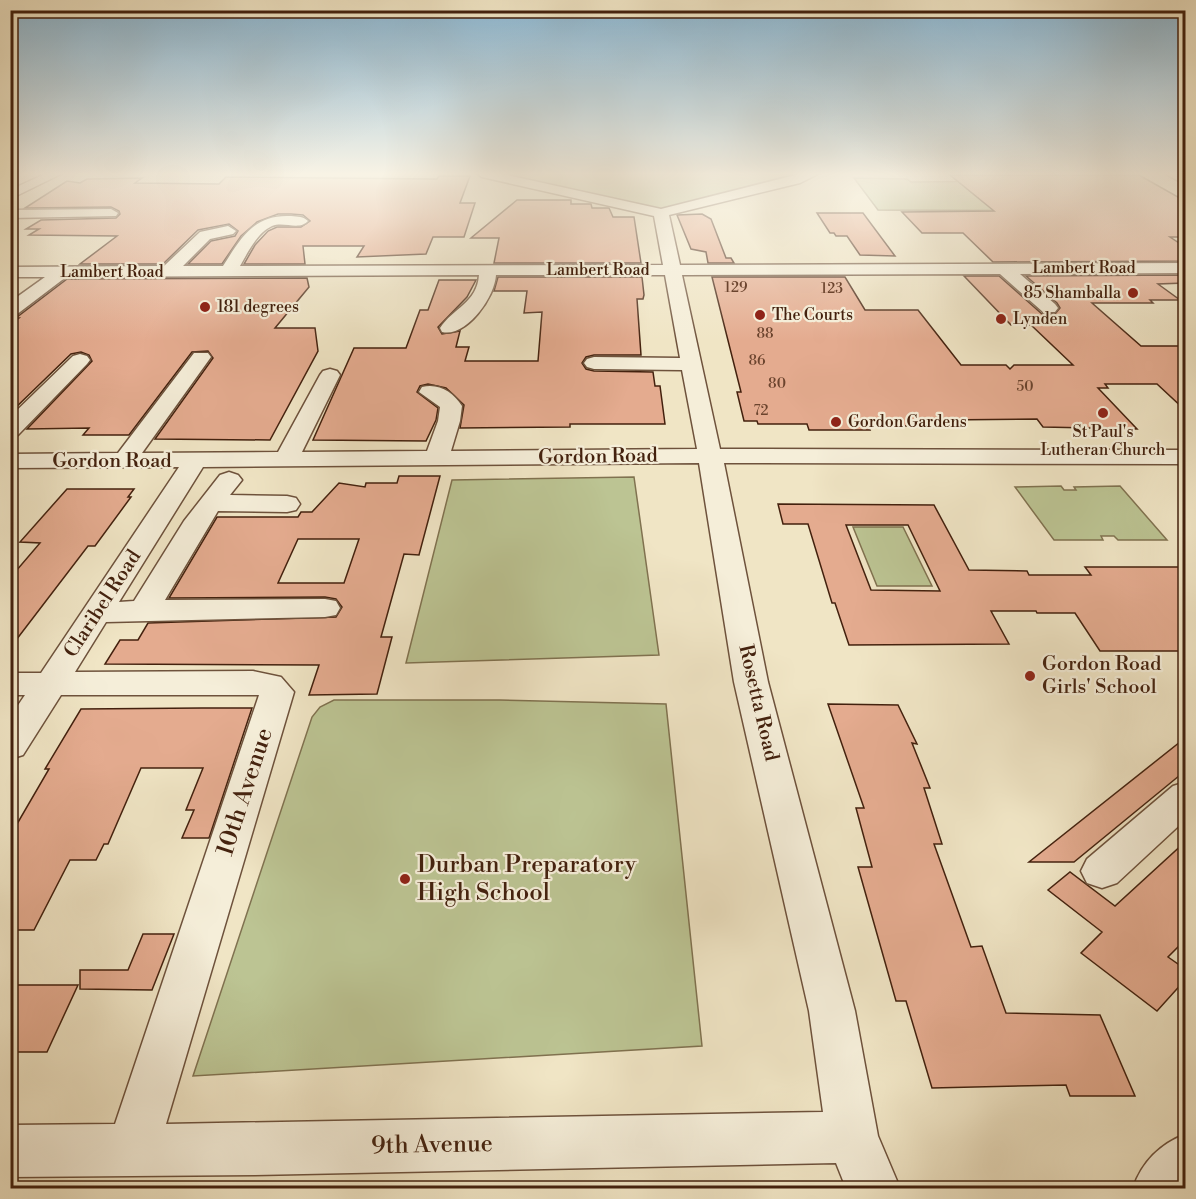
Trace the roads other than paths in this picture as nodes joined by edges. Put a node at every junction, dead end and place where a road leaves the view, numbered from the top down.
1 (260, 229) edge
2 (664, 229) edge
3 (228, 231) dead end
4 (1004, 268) junction
5 (1185, 268) edge
6 (488, 270) junction
7 (672, 270) junction
8 (10, 272) edge
9 (62, 272) junction
10 (168, 272) junction
11 (228, 272) junction
12 (1049, 308) dead end
13 (10, 312) edge
14 (449, 328) dead end
15 (201, 357) dead end
16 (80, 360) dead end
17 (594, 363) dead end
18 (691, 364) junction
19 (330, 375) dead end
20 (430, 392) dead end
21 (10, 430) edge
22 (710, 456) junction
23 (1185, 457) edge
24 (436, 459) junction
25 (286, 460) junction
26 (20, 461) edge
27 (124, 461) junction
28 (195, 461) junction
29 (10, 482) edge
30 (290, 496) dead end
31 (325, 608) dead end
32 (144, 610) junction
33 (97, 613) junction
34 (51, 683) junction
35 (10, 684) edge
36 (10, 746) edge
37 (1185, 796) edge
38 (1102, 871) dead end
39 (852, 1137) junction
40 (132, 1150) junction
41 (10, 1151) edge
42 (1185, 1160) edge
43 (873, 1188) edge
44 (1160, 1188) edge

1 - 11 street
2 - 7 street, Rosetta Road
3 - 10 street
4 - 5 street, Lambert Road
4 - 7 street, Lambert Road
4 - 12 street
6 - 7 street, Lambert Road
6 - 11 street, Lambert Road
6 - 14 street
7 - 18 street, Rosetta Road
8 - 9 street, Lambert Road
9 - 10 street, Lambert Road
9 - 13 street
10 - 11 street, Lambert Road
15 - 27 street
16 - 21 street
17 - 18 street
18 - 22 street, Rosetta Road
19 - 25 street
20 - 24 street
22 - 23 street, Gordon Road
22 - 24 street, Gordon Road
22 - 39 street, Rosetta Road
24 - 25 street, Gordon Road
25 - 28 street, Gordon Road
26 - 27 street, Gordon Road
26 - 29 street
27 - 28 street, Gordon Road
28 - 33 street, Claribel Road
30 - 32 street
31 - 32 street
32 - 33 street
33 - 34 street, Claribel Road
34 - 35 street, 10th Avenue
34 - 36 street, Claribel Road
34 - 40 street, 10th Avenue
37 - 38 street
39 - 40 street, 9th Avenue
39 - 43 street, Rosetta Road
40 - 41 street, 9th Avenue
42 - 44 street

